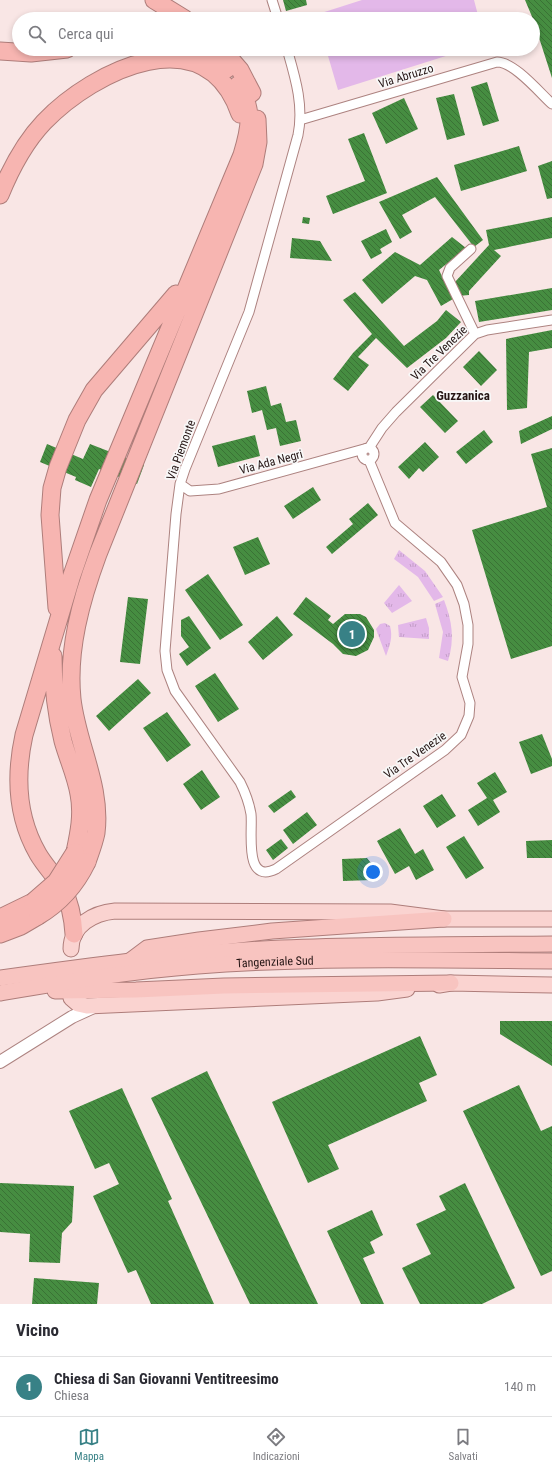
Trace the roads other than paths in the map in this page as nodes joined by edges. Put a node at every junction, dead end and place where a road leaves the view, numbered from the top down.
1 (154, 0) edge
2 (272, 0) edge
3 (174, 12) edge
4 (276, 12) edge
5 (0, 51) edge
6 (12, 52) edge
7 (213, 56) edge
8 (228, 56) edge
9 (289, 56) edge
10 (239, 84) junction
11 (254, 100) junction
12 (552, 104) edge
13 (300, 120) junction
14 (246, 140) junction
15 (0, 195) edge
16 (471, 250) dead end
17 (195, 266) junction
18 (552, 320) edge
19 (475, 334) junction
20 (366, 453) junction
21 (180, 484) junction
22 (55, 630) junction
23 (81, 857) junction
24 (262, 871) joint
25 (36, 909) junction
26 (0, 918) edge
27 (444, 919) junction
28 (552, 919) edge
29 (0, 934) edge
30 (73, 942) joint
31 (552, 944) edge
32 (130, 960) junction
33 (552, 961) edge
34 (0, 978) edge
35 (451, 983) junction
36 (552, 985) edge
37 (0, 994) edge
38 (71, 998) joint
39 (97, 1006) junction
40 (61, 1025) junction
41 (0, 1062) edge

1 - 3 highway
2 - 4 street
5 - 6 highway
7 - 10 highway
8 - 11 highway
9 - 13 street, Via Piemonte
10 - 11 highway
10 - 14 highway
11 - 23 highway
12 - 13 street, Via Abruzzo
13 - 21 street, Via Piemonte
14 - 15 highway
14 - 17 highway
16 - 19 street
17 - 22 highway
17 - 22 highway
18 - 19 street, Via Tre Venezie
19 - 20 street, Via Tre Venezie
20 - 21 street, Via Ada Negri
20 - 24 street, Via Tre Venezie
21 - 24 street, Via Piemonte
22 - 23 highway
22 - 30 highway
23 - 25 highway, bridge
25 - 26 highway
25 - 29 highway
27 - 28 main road
27 - 30 main road
27 - 32 highway
31 - 32 highway, Tangenziale Sud
32 - 34 highway, Tangenziale Sud
33 - 37 highway, Tangenziale Sud
35 - 36 main road
35 - 37 highway
35 - 39 main road
38 - 39 main road
38 - 40 street
39 - 40 street
40 - 41 street

